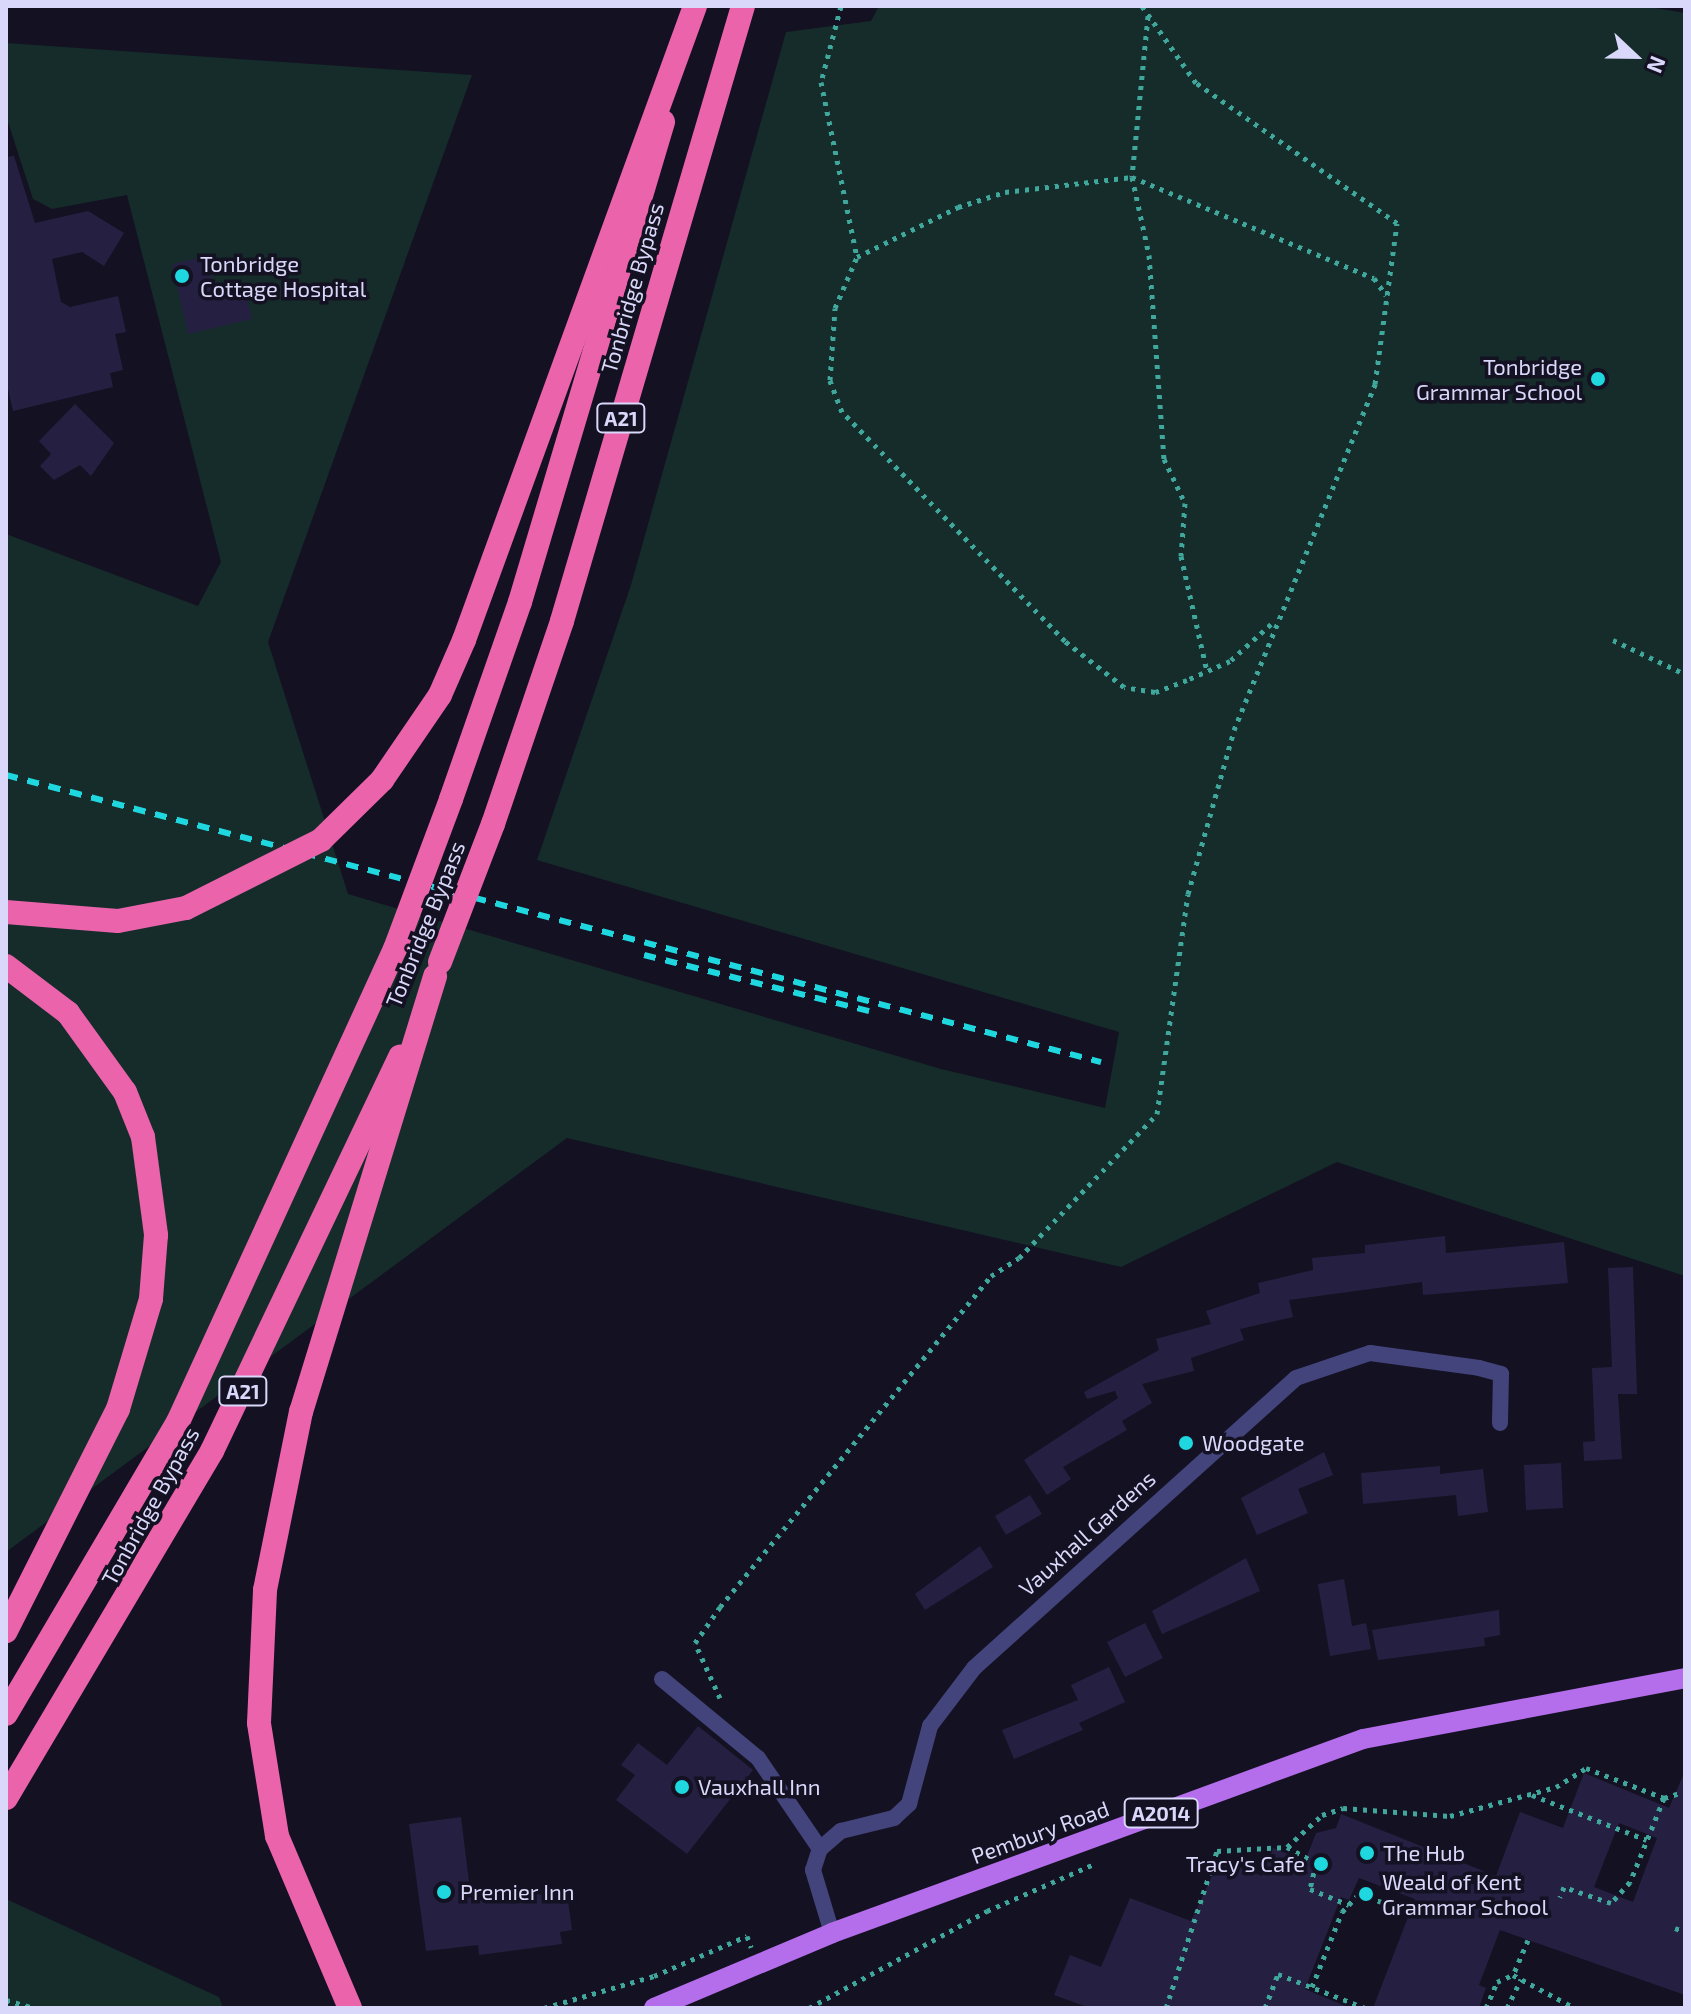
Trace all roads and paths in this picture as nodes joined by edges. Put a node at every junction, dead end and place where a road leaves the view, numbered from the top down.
1 (695, 6) edge
2 (743, 6) edge
3 (841, 6) edge
4 (1142, 6) edge
5 (1148, 15) junction
6 (1132, 177) junction
7 (857, 257) junction
8 (1387, 296) junction
9 (1272, 623) junction
10 (1613, 640) dead end
11 (1207, 671) junction
12 (1685, 674) edge
13 (6, 912) edge
14 (6, 966) edge
15 (437, 969) junction
16 (1500, 1423) dead end
17 (6, 1631) edge
18 (1685, 1678) edge
19 (662, 1679) dead end
20 (6, 1714) edge
21 (720, 1723) junction
22 (1679, 1793) dead end
23 (1532, 1795) junction
24 (6, 1798) edge
25 (1664, 1798) junction
26 (1647, 1840) junction
27 (1287, 1847) junction
28 (820, 1849) junction
29 (1111, 1857) dead end
30 (1560, 1897) dead end
31 (1349, 1905) junction
32 (1410, 1912) dead end
33 (1675, 1928) dead end
34 (1685, 1932) edge
35 (832, 1933) junction
36 (747, 1936) dead end
37 (1528, 1940) dead end
38 (1513, 1975) junction
39 (1521, 1979) junction
40 (1312, 1987) junction
41 (6, 2000) edge
42 (34, 2008) edge
43 (350, 2008) edge
44 (544, 2008) edge
45 (654, 2008) edge
46 (809, 2008) edge
47 (1166, 2008) edge
48 (1265, 2008) edge
49 (1365, 2008) edge
50 (1486, 2008) edge
51 (1507, 2008) edge
52 (1575, 2008) edge

1 - 13 highway, bridge
1 - 20 highway, Tonbridge Bypass / A21, bridge
2 - 15 highway, Tonbridge Bypass / A21, bridge
3 - 7 path
4 - 5 path
5 - 6 path
5 - 8 path
6 - 7 path
6 - 8 path
6 - 11 path
7 - 11 path
8 - 9 path
9 - 11 path
9 - 21 path
10 - 12 path
14 - 17 highway
15 - 24 highway, Tonbridge Bypass / A21
15 - 43 highway
16 - 28 street, Vauxhall Gardens
18 - 35 main road, Pembury Road / A2014
19 - 21 street
21 - 28 street
22 - 25 path
23 - 25 path
23 - 26 path
23 - 27 path
25 - 26 path
26 - 30 path
27 - 31 path
27 - 47 path
28 - 35 street
29 - 46 path
31 - 32 path
31 - 40 path
33 - 34 path
35 - 45 main road, Pembury Road / A2014
36 - 44 path
37 - 38 path
38 - 39 path
38 - 50 path
39 - 51 path
39 - 52 path
40 - 48 path
40 - 49 path
41 - 42 path

